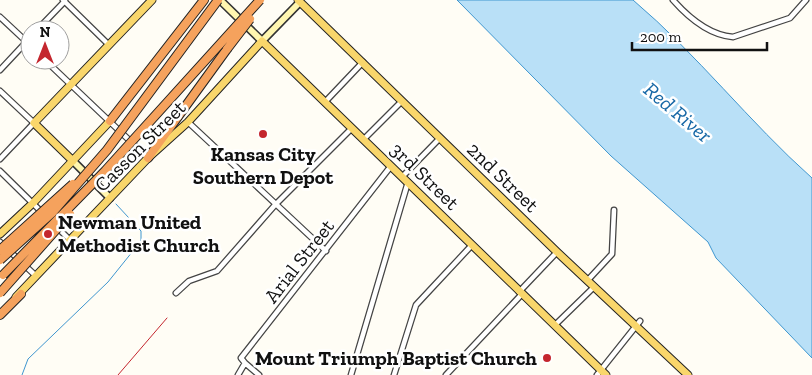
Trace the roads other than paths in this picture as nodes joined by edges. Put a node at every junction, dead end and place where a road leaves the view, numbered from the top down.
1 (204, 0) edge
2 (219, 0) edge
3 (262, 0) edge
4 (673, 0) edge
5 (806, 0) edge
6 (64, 1) edge
7 (299, 1) edge
8 (147, 2) edge
9 (0, 17) edge
10 (47, 20) edge
11 (20, 34) edge
12 (262, 41) junction
13 (109, 45) junction
14 (20, 51) edge
15 (363, 62) junction
16 (0, 70) edge
17 (55, 70) edge
18 (71, 85) junction
19 (0, 91) edge
20 (402, 101) junction
21 (325, 102) junction
22 (110, 122) junction
23 (188, 122) junction
24 (34, 123) junction
25 (352, 128) junction
26 (364, 139) junction
27 (439, 139) junction
28 (148, 158) junction
29 (0, 159) edge
30 (73, 161) junction
31 (391, 166) junction
32 (0, 171) edge
33 (105, 171) junction
34 (86, 173) junction
35 (402, 177) junction
36 (408, 182) junction
37 (110, 198) junction
38 (33, 203) junction
39 (275, 205) junction
40 (614, 210) dead end
41 (0, 234) edge
42 (70, 240) junction
43 (0, 242) edge
44 (472, 245) junction
45 (0, 250) edge
46 (326, 251) junction
47 (557, 252) junction
48 (0, 260) edge
49 (36, 276) junction
50 (0, 278) edge
51 (587, 281) junction
52 (594, 288) junction
53 (0, 293) edge
54 (176, 293) dead end
55 (521, 293) junction
56 (20, 294) junction
57 (0, 309) edge
58 (0, 315) edge
59 (638, 324) junction
60 (555, 325) junction
61 (245, 363) junction
62 (601, 373) edge
63 (238, 375) edge
64 (259, 375) edge
65 (351, 375) edge
66 (394, 375) edge
67 (447, 375) edge
68 (688, 375) edge

1 - 22 highway
2 - 12 main road, 3rd Street
2 - 34 highway, bridge
3 - 28 highway, bridge
3 - 33 highway, bridge
4 - 5 street
6 - 10 street
6 - 13 street
7 - 12 main road, Casson Street
7 - 15 main road, 2nd Street
8 - 13 main road
9 - 11 street
12 - 21 main road, 3rd Street
12 - 23 main road, Casson Street
13 - 18 main road
14 - 16 street
15 - 20 main road, 2nd Street
15 - 21 street
17 - 18 street
18 - 22 street
18 - 24 main road
19 - 24 street
20 - 26 street
20 - 27 main road, 2nd Street
21 - 25 main road, 3rd Street
22 - 28 street
22 - 30 main road
23 - 28 main road, Casson Street
23 - 39 street
24 - 29 street
24 - 30 main road
25 - 26 main road, 3rd Street
25 - 39 street
26 - 31 main road, 3rd Street
27 - 35 street
27 - 47 main road, 2nd Street
28 - 37 main road, Casson Street
30 - 37 main road
30 - 38 main road
31 - 35 main road, 3rd Street
31 - 46 street, Arial Street
32 - 38 street
33 - 50 highway, bridge
33 - 53 highway, bridge
34 - 45 highway, bridge
34 - 48 highway, bridge
35 - 36 main road, 3rd Street
36 - 44 main road, 3rd Street
36 - 65 street
37 - 42 main road, Casson Street
38 - 41 main road
38 - 42 street
39 - 46 street
39 - 54 street
40 - 51 street
42 - 49 main road, Casson Street
43 - 49 street
44 - 55 main road, 3rd Street
44 - 66 street
46 - 61 street, Arial Street
47 - 51 main road, 2nd Street
47 - 55 street
49 - 56 main road, Casson Street
51 - 52 main road, 2nd Street
52 - 59 main road, 2nd Street
52 - 60 street
55 - 60 main road, 3rd Street
55 - 67 street
56 - 57 main road, Casson Street
56 - 58 highway
59 - 62 street
59 - 68 main road, 2nd Street
60 - 62 main road, 3rd Street
61 - 63 street, Arial Street
61 - 64 street

